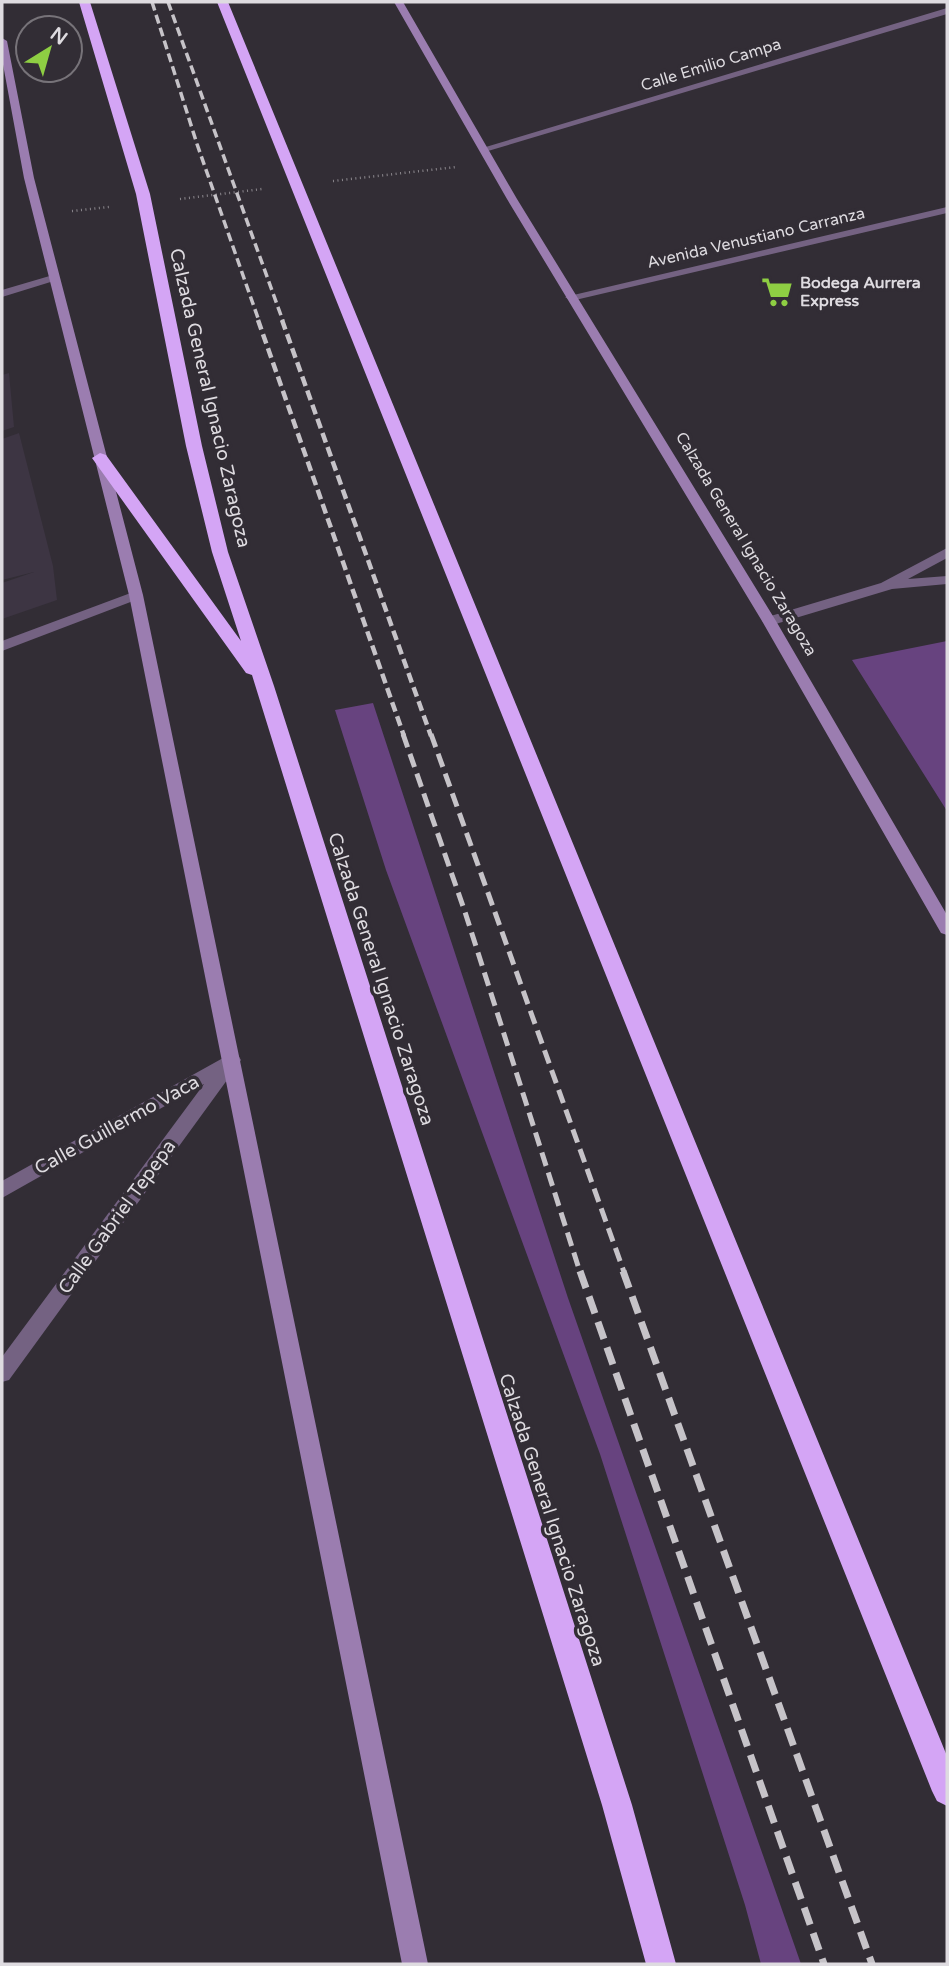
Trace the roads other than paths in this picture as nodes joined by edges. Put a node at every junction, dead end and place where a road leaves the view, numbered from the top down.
1 (84, 2) edge
2 (222, 2) edge
3 (398, 2) edge
4 (947, 11) edge
5 (2, 41) edge
6 (6, 69) edge
7 (484, 149) junction
8 (947, 210) edge
9 (53, 278) junction
10 (2, 294) edge
11 (571, 297) junction
12 (100, 458) junction
13 (947, 552) edge
14 (947, 580) edge
15 (886, 586) junction
16 (136, 595) junction
17 (769, 621) junction
18 (2, 646) edge
19 (265, 687) junction
20 (947, 929) edge
21 (232, 1060) junction
22 (2, 1190) edge
23 (2, 1373) edge
24 (947, 1791) edge
25 (415, 1964) edge
26 (662, 1964) edge

1 - 19 highway, Calzada General Ignacio Zaragoza
2 - 24 highway
3 - 7 main road, Calzada General Ignacio Zaragoza
4 - 7 street, Calle Emilio Campa
5 - 6 main road
6 - 9 main road
7 - 11 main road, Calzada General Ignacio Zaragoza
8 - 11 street, Avenida Venustiano Carranza
9 - 10 street
9 - 12 main road
11 - 17 main road, Calzada General Ignacio Zaragoza
12 - 16 main road
12 - 19 highway
13 - 15 street
14 - 15 street
15 - 17 street
16 - 18 street
16 - 21 main road
17 - 20 main road, Calzada General Ignacio Zaragoza
19 - 26 highway, Calzada General Ignacio Zaragoza
21 - 22 street, Calle Guillermo Vaca
21 - 23 street, Calle Gabriel Tepepa
21 - 25 main road

